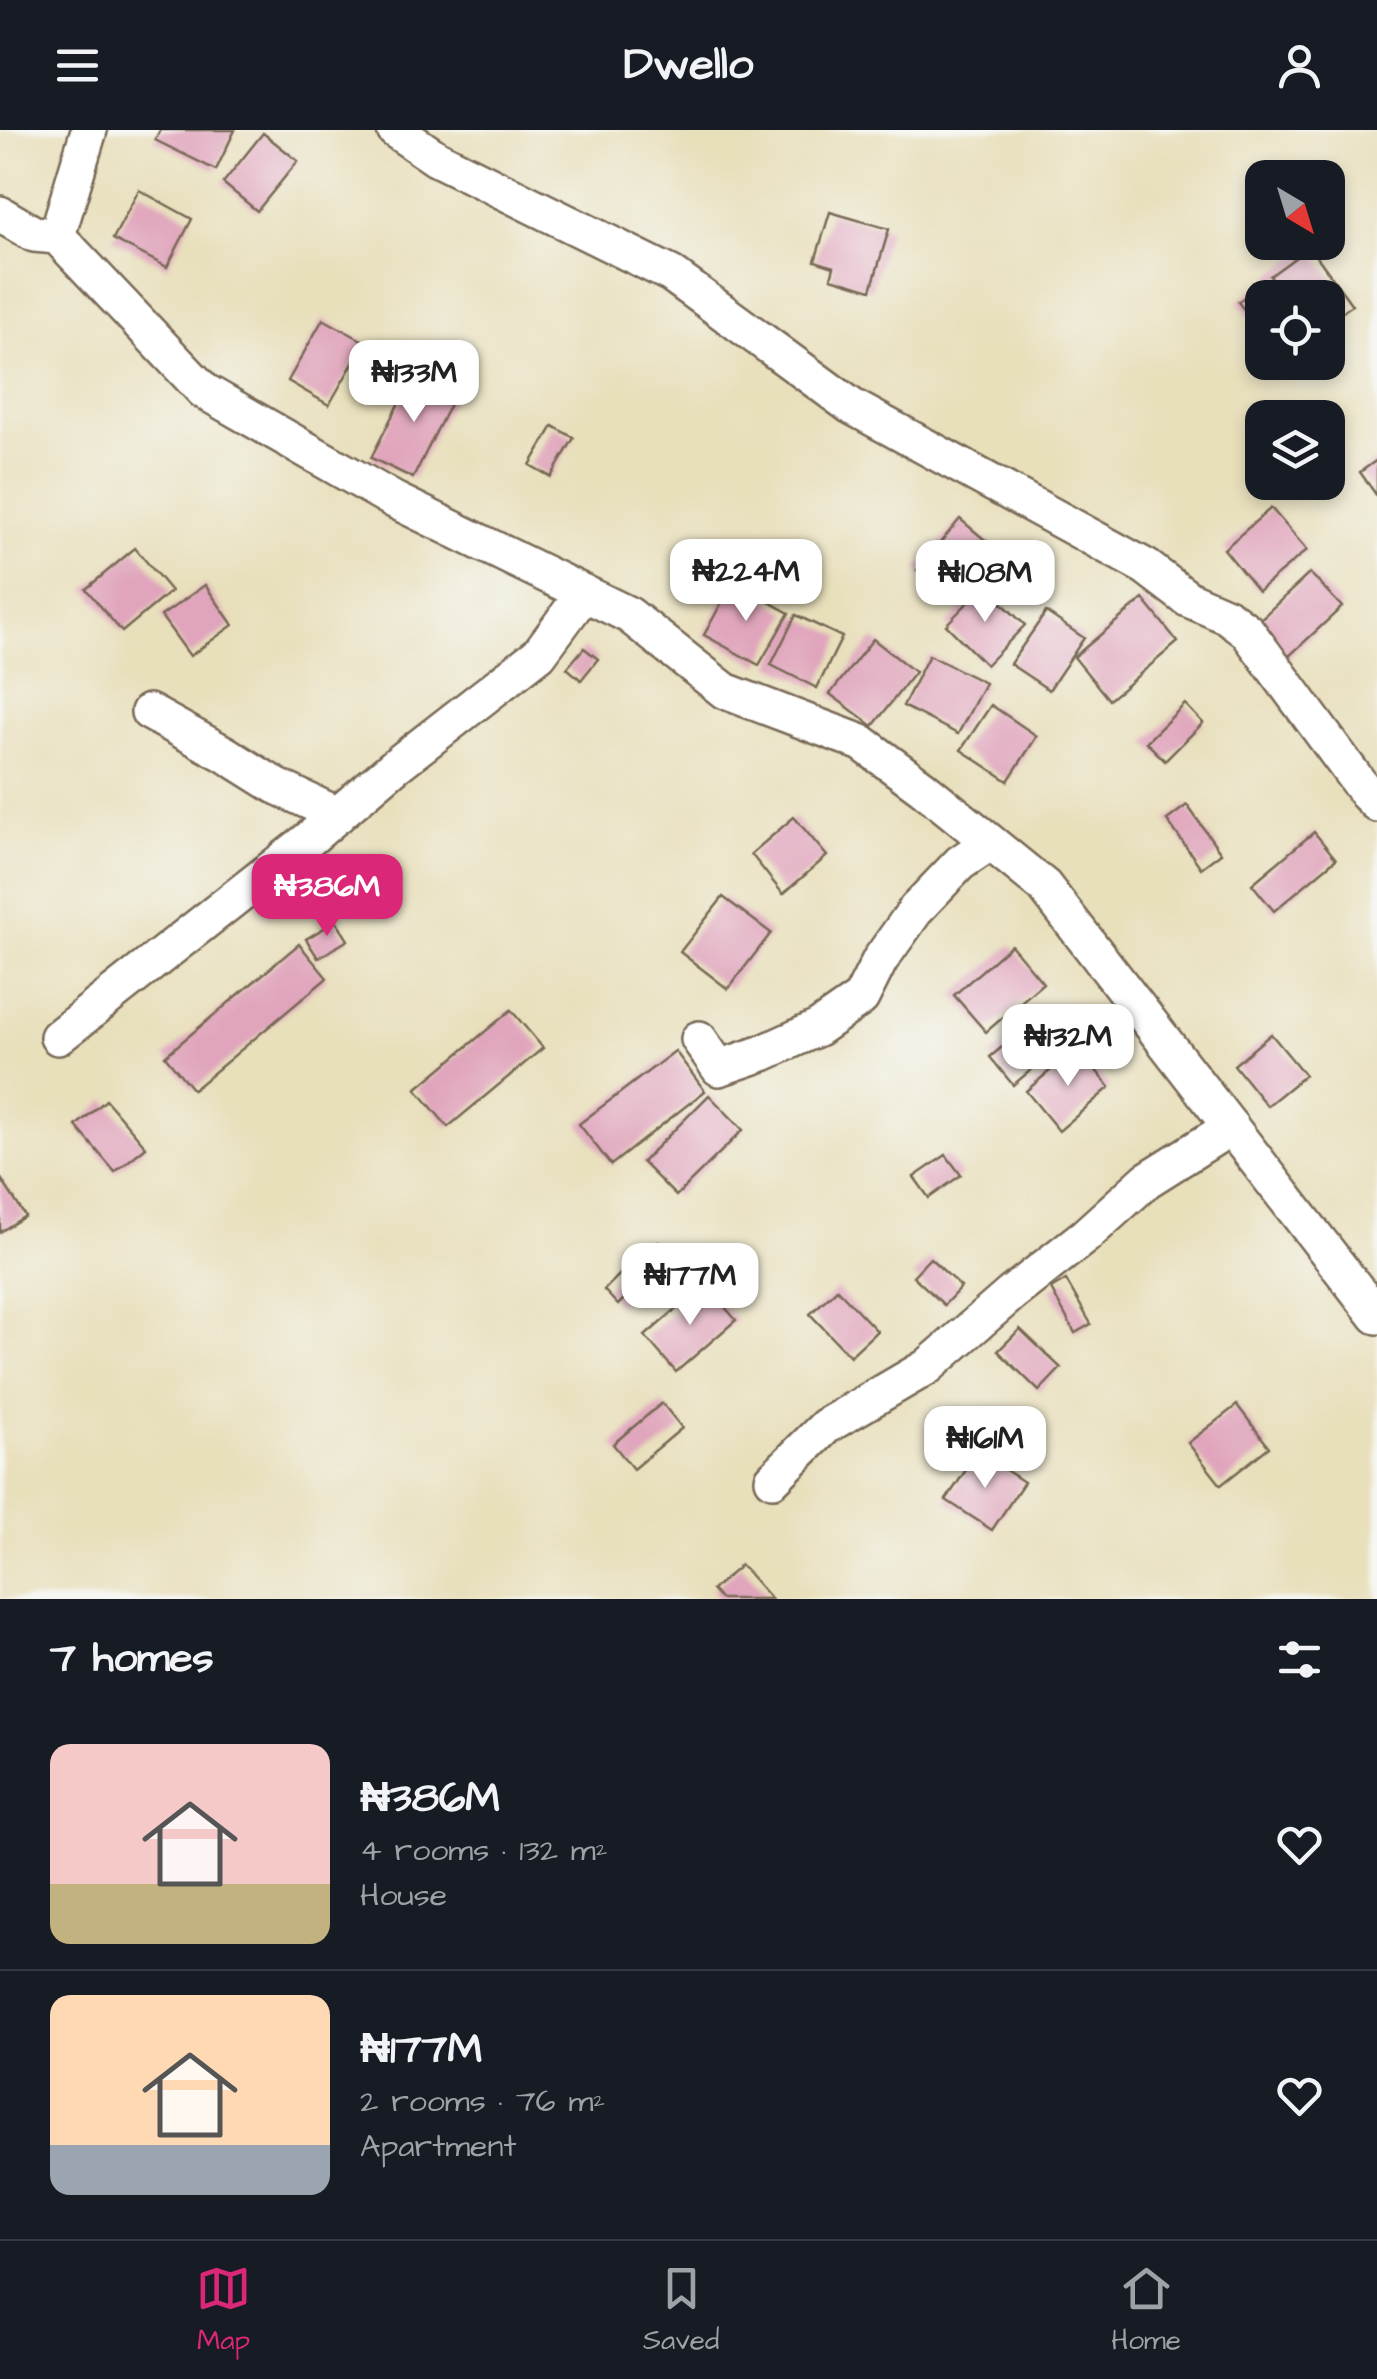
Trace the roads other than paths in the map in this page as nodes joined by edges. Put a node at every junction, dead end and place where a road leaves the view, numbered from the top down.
1 (90, 130) edge
2 (394, 130) edge
3 (0, 214) edge
4 (57, 236) junction
5 (584, 593) junction
6 (149, 712) dead end
7 (1377, 804) edge
8 (338, 814) junction
9 (989, 843) junction
10 (58, 1037) dead end
11 (699, 1039) dead end
12 (1231, 1127) junction
13 (1377, 1316) edge
14 (773, 1480) dead end

1 - 4 street
2 - 7 street
3 - 4 street
4 - 5 street
5 - 8 street
5 - 9 street
6 - 8 street
8 - 10 street
9 - 11 street
9 - 12 street
12 - 13 street
12 - 14 street

